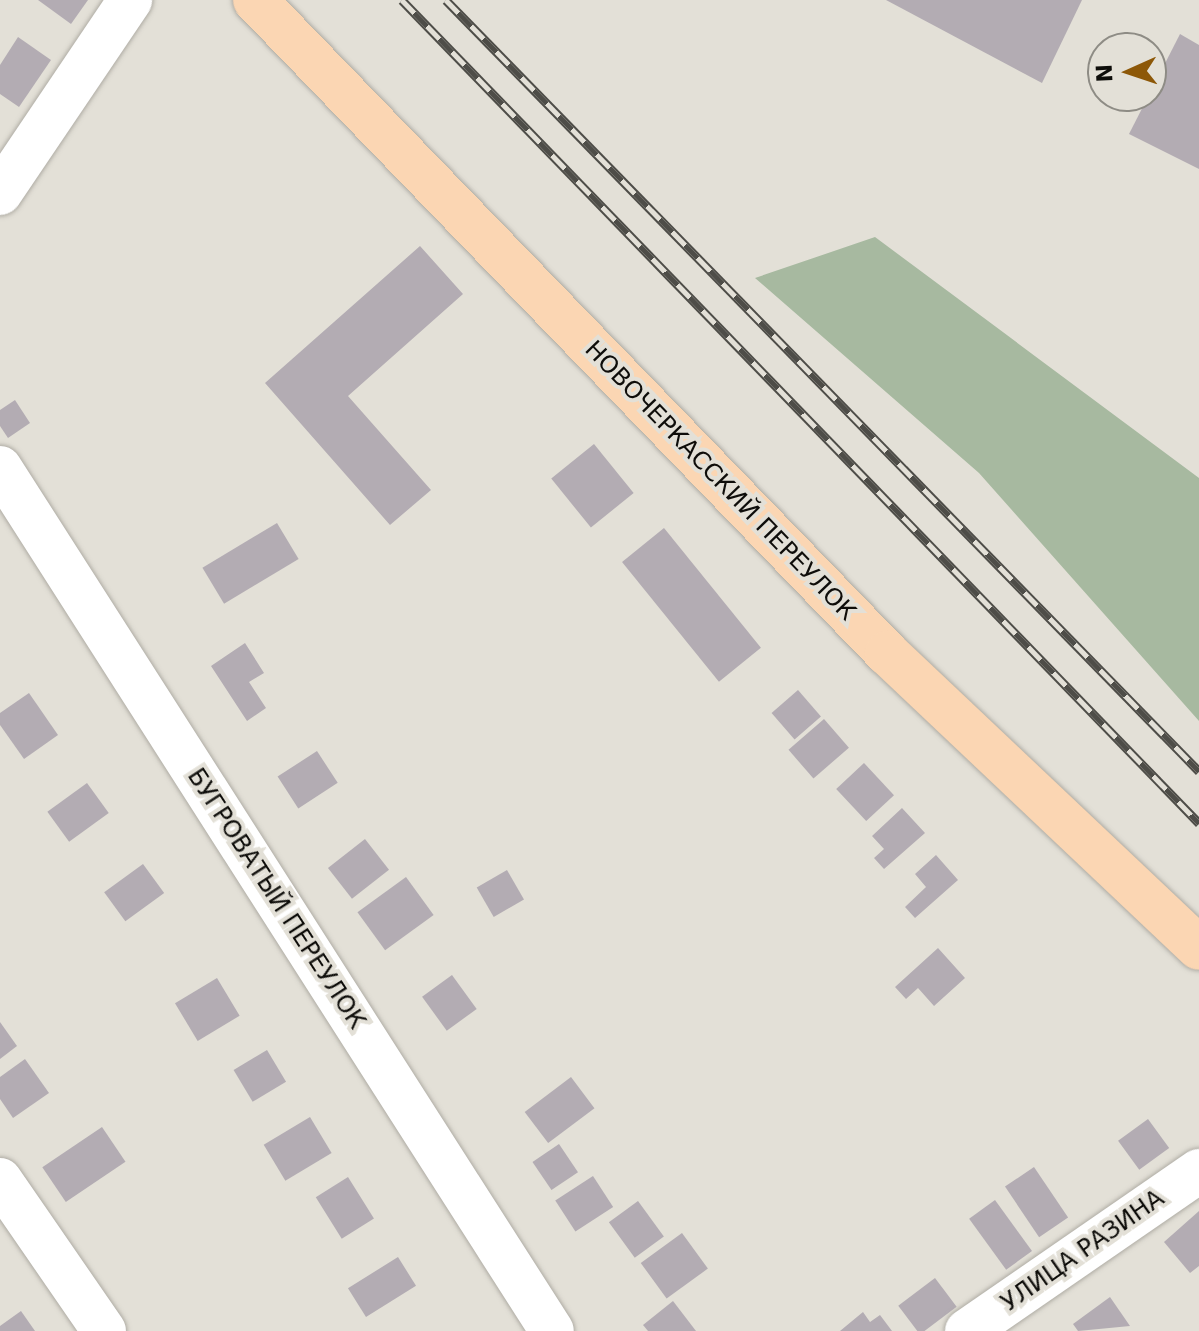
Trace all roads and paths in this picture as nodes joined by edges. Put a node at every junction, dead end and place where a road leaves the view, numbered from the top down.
1 (130, 0) edge
2 (255, 0) edge
3 (0, 193) edge
4 (0, 468) edge
5 (1199, 948) edge
6 (1199, 1171) edge
7 (0, 1180) edge
8 (104, 1331) edge
9 (552, 1331) edge
10 (967, 1331) edge

1 - 3 street
2 - 5 main road, НОВОЧЕРКАССКИЙ ПЕРЕУЛОК
4 - 9 street, БУГРОВАТЫЙ ПЕРЕУЛОК
6 - 10 street, УЛИЦА РАЗИНА
7 - 8 street

